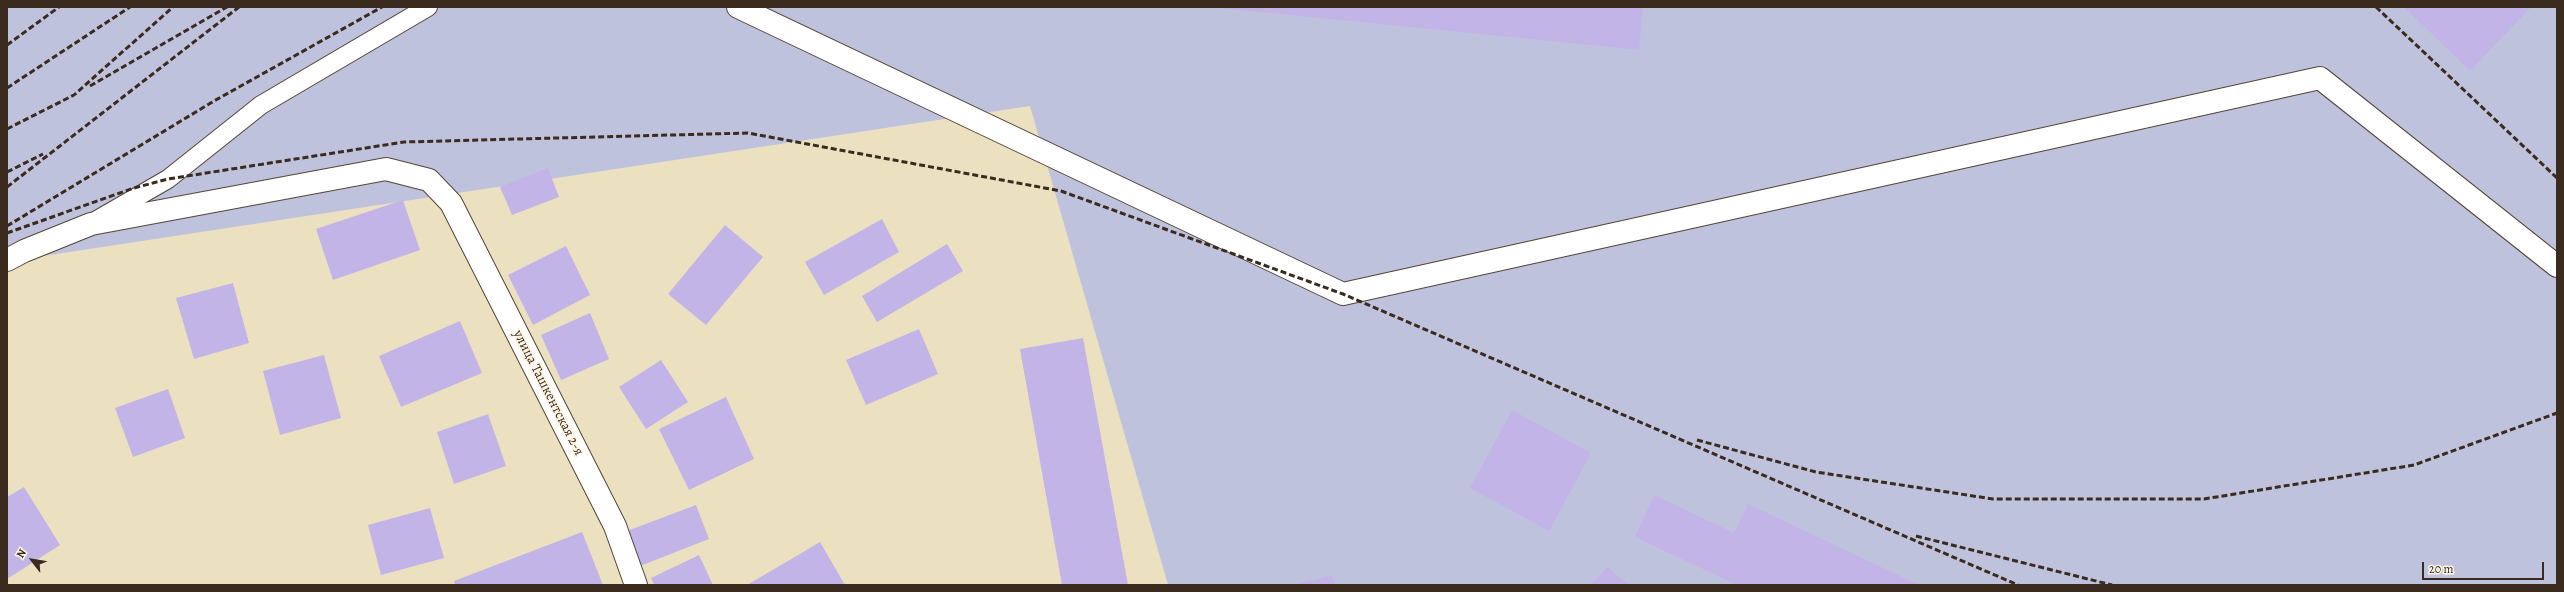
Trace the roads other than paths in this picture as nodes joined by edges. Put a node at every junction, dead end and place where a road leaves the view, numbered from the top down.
1 (428, 7) edge
2 (738, 7) edge
3 (91, 224) junction
4 (7, 260) edge
5 (2557, 266) edge
6 (636, 585) edge

1 - 3 lane
2 - 5 street
3 - 4 street, улица Ташкентская 2-я
3 - 6 street, улица Ташкентская 2-я

